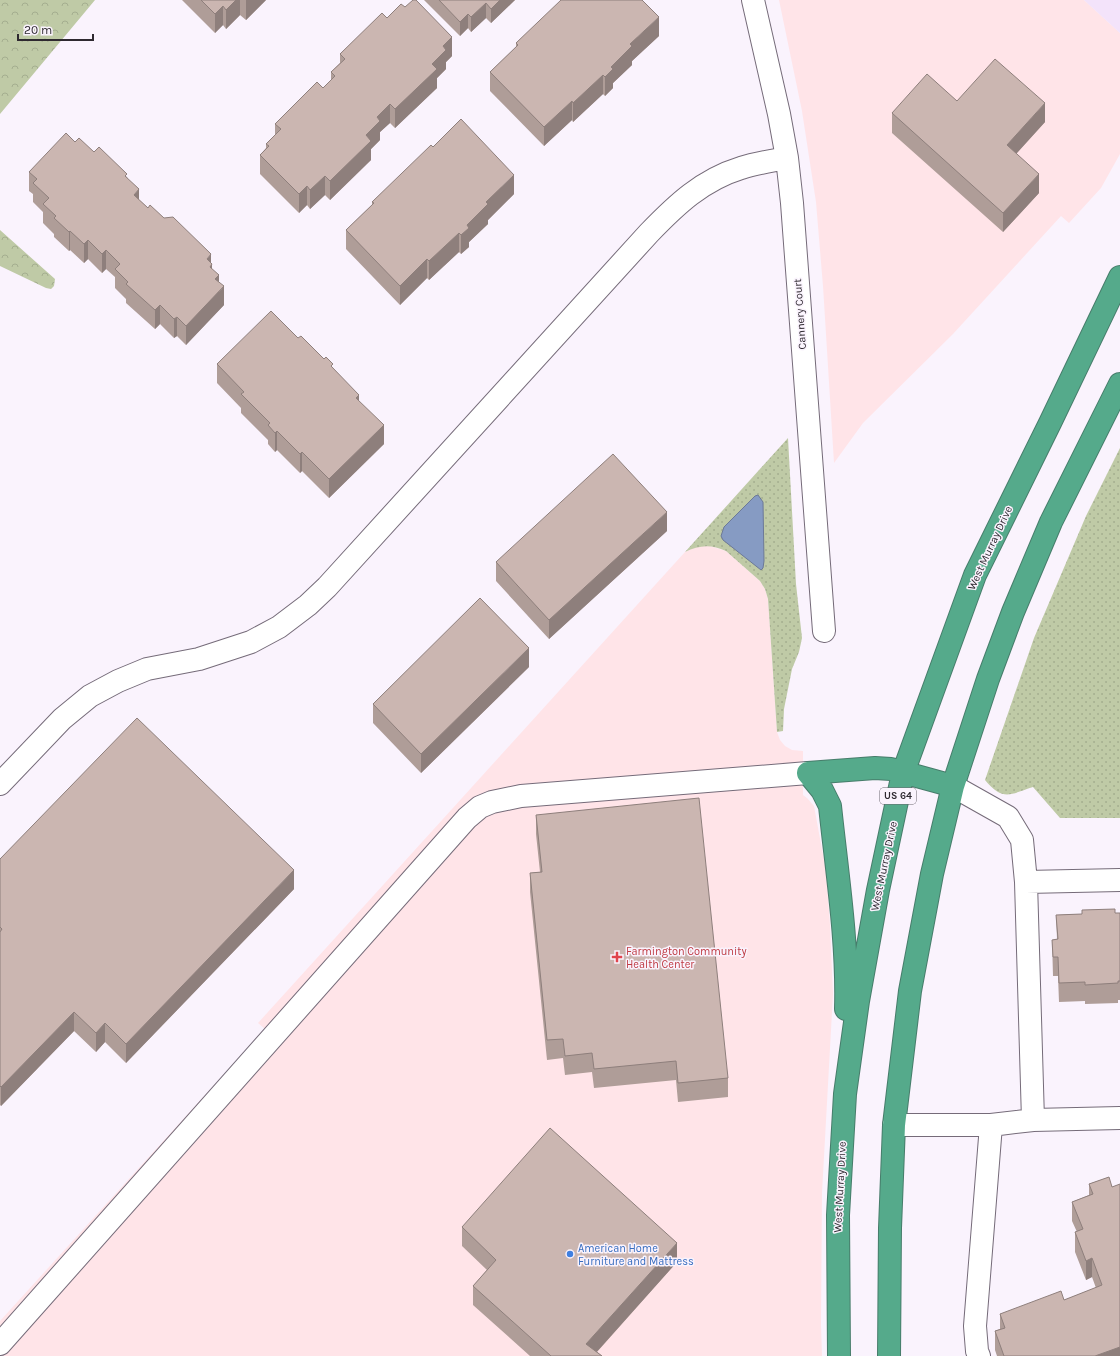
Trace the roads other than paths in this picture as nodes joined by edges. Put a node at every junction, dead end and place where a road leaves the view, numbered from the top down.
1 (753, 0) edge
2 (786, 158) junction
3 (1120, 277) edge
4 (1120, 384) edge
5 (824, 631) dead end
6 (808, 772) junction
7 (903, 773) junction
8 (0, 784) edge
9 (953, 786) junction
10 (1120, 880) edge
11 (1026, 882) junction
12 (845, 1094) junction
13 (1120, 1118) edge
14 (1033, 1120) junction
15 (894, 1125) junction
16 (991, 1125) junction
17 (0, 1344) edge
18 (839, 1356) edge
19 (889, 1356) edge
20 (979, 1356) edge

1 - 2 street, Cannery Court
2 - 5 street, Cannery Court
2 - 8 street
3 - 7 highway, West Murray Drive / US 64
4 - 9 highway
6 - 7 highway
6 - 12 highway
6 - 17 street
7 - 9 highway
7 - 12 highway, West Murray Drive / US 64
9 - 11 street
9 - 15 highway
10 - 11 street
11 - 14 street
12 - 18 highway, West Murray Drive / US 64
13 - 14 street
14 - 16 street
15 - 16 street
15 - 19 highway
16 - 20 street

